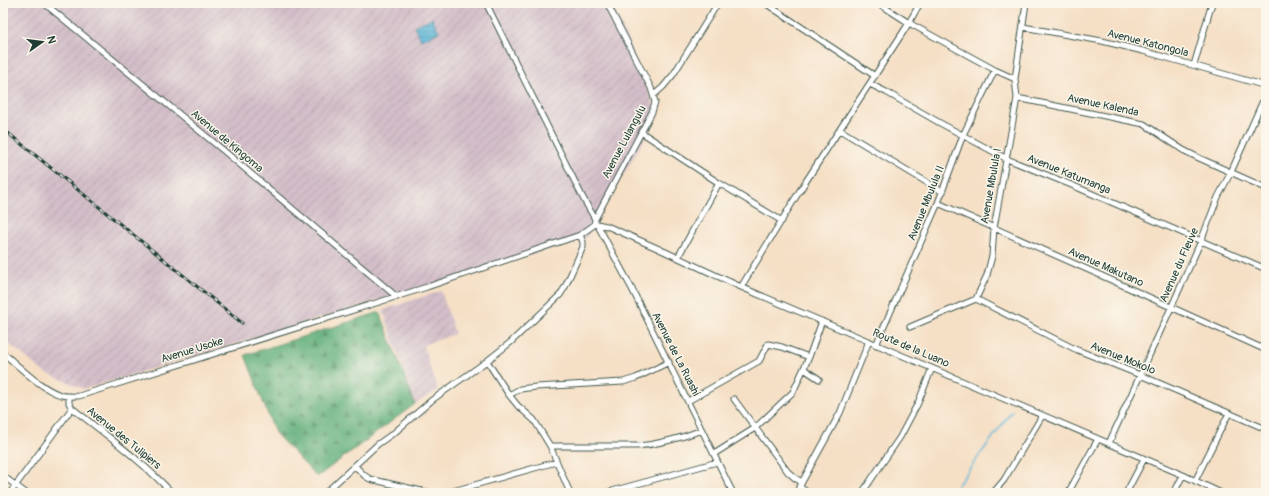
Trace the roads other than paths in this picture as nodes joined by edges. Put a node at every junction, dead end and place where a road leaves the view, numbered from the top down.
1 (44, 3) edge
2 (486, 3) edge
3 (607, 3) edge
4 (718, 3) edge
5 (765, 3) edge
6 (878, 3) edge
7 (920, 3) edge
8 (1026, 3) edge
9 (1212, 3) edge
10 (910, 23) junction
11 (1023, 27) junction
12 (1194, 65) junction
13 (995, 70) junction
14 (875, 76) junction
15 (1015, 79) junction
16 (870, 84) junction
17 (1266, 86) edge
18 (1266, 94) edge
19 (654, 95) junction
20 (1017, 98) junction
21 (840, 130) junction
22 (641, 132) junction
23 (963, 135) junction
24 (1007, 159) junction
25 (1231, 172) junction
26 (718, 183) junction
27 (1266, 188) edge
28 (942, 192) junction
29 (938, 204) junction
30 (782, 221) junction
31 (595, 223) junction
32 (994, 228) junction
33 (580, 235) junction
34 (1201, 240) junction
35 (678, 257) junction
36 (1266, 269) edge
37 (742, 287) junction
38 (397, 297) junction
39 (976, 299) junction
40 (1171, 308) junction
41 (822, 321) junction
42 (910, 327) dead end
43 (868, 341) junction
44 (876, 345) junction
45 (1266, 350) edge
46 (3, 353) edge
47 (809, 357) junction
48 (487, 361) junction
49 (669, 362) junction
50 (932, 368) junction
51 (804, 369) junction
52 (1140, 375) junction
53 (819, 378) dead end
54 (509, 395) junction
55 (69, 396) junction
56 (734, 399) dead end
57 (688, 401) junction
58 (72, 408) junction
59 (1229, 413) junction
60 (1042, 416) junction
61 (755, 428) junction
62 (1266, 429) edge
63 (702, 430) junction
64 (1098, 439) junction
65 (1109, 443) junction
66 (550, 446) junction
67 (714, 454) junction
68 (1144, 459) junction
69 (556, 462) junction
70 (717, 462) junction
71 (355, 466) junction
72 (1183, 475) junction
73 (3, 476) edge
74 (1195, 481) junction
75 (802, 482) junction
76 (15, 486) junction
77 (799, 487) junction
78 (10, 493) edge
79 (26, 493) edge
80 (172, 493) edge
81 (325, 493) edge
82 (430, 493) edge
83 (446, 493) edge
84 (570, 493) edge
85 (605, 493) edge
86 (733, 493) edge
87 (797, 493) edge
88 (809, 493) edge
89 (862, 493) edge
90 (993, 493) edge
91 (1068, 493) edge
92 (1126, 493) edge
93 (1174, 493) edge
94 (1221, 493) edge

1 - 38 street, Avenue de Kingoma
2 - 31 street, Avenue de La Ruashi
3 - 19 street, Avenue Lulangulu
4 - 19 street
5 - 14 street
6 - 10 street
7 - 10 street
8 - 11 street, Avenue Mbulula I
9 - 12 street
10 - 13 street
10 - 14 street
11 - 12 street, Avenue Katongola
11 - 15 street, Avenue Mbulula I
12 - 17 street, Avenue Katongola
13 - 15 street
13 - 23 street, Avenue Mbulula II
14 - 16 street
15 - 20 street, Avenue Mbulula I
16 - 21 street
16 - 23 street, Avenue Katumanga
18 - 25 street, Avenue du Fleuve
19 - 22 street, Avenue Lulangulu
20 - 24 street, Avenue Mbulula I
20 - 25 street, Avenue Kalenda
21 - 28 street
21 - 30 street
22 - 26 street
22 - 31 street, Avenue Lulangulu
23 - 24 street, Avenue Katumanga
23 - 28 street, Avenue Mbulula II
24 - 32 street, Avenue Mbulula I
24 - 34 street, Avenue Katumanga
25 - 27 street, Avenue Kalenda
25 - 34 street, Avenue du Fleuve
26 - 30 street
26 - 35 street
28 - 29 street, Avenue Mbulula II
29 - 32 street, Avenue Makutano
29 - 44 street, Avenue Mbulula II
30 - 37 street
31 - 33 street, Avenue Usoke
31 - 35 street, Route de la Luano
31 - 49 street, Avenue de La Ruashi
32 - 39 street, Avenue Mbulula I
32 - 40 street, Avenue Makutano
33 - 38 street, Avenue Usoke
33 - 48 street
34 - 36 street, Avenue Katumanga
34 - 40 street, Avenue du Fleuve
35 - 37 street, Route de la Luano
37 - 41 street, Route de la Luano
38 - 55 street, Avenue Usoke
39 - 42 street
39 - 52 street, Avenue Mokolo
40 - 45 street, Avenue Makutano
40 - 52 street, Avenue du Fleuve
41 - 43 street, Route de la Luano
41 - 47 street
43 - 44 street, Route de la Luano
43 - 75 street
44 - 50 street, Route de la Luano
46 - 55 street, Avenue Usoke
47 - 51 street
47 - 57 street
48 - 54 street
48 - 71 street
49 - 54 street
49 - 57 street, Avenue de La Ruashi
50 - 60 street, Route de la Luano
50 - 89 street
51 - 53 street
51 - 61 street
52 - 59 street, Avenue Mokolo
52 - 65 street, Avenue du Fleuve
54 - 66 street
55 - 58 street, Avenue des Tulipiers
56 - 61 street
57 - 63 street, Avenue de La Ruashi
58 - 76 street
58 - 80 street, Avenue des Tulipiers
59 - 62 street, Avenue Mokolo
59 - 74 street
60 - 64 street, Route de la Luano
60 - 90 street
61 - 67 street
61 - 75 street
63 - 66 street
63 - 67 street, Avenue de La Ruashi
64 - 65 street, Route de la Luano
64 - 91 street
65 - 68 street, Route de la Luano
66 - 69 street
67 - 70 street, Avenue de La Ruashi
68 - 72 street, Route de la Luano
68 - 92 street
69 - 83 street
69 - 84 street
70 - 85 street
70 - 86 street, Avenue de La Ruashi
71 - 81 street
71 - 82 street
72 - 74 street, Route de la Luano
72 - 93 street
73 - 76 street
74 - 94 street, Route de la Luano
75 - 77 street
76 - 78 street
76 - 79 street
77 - 87 street
77 - 88 street

